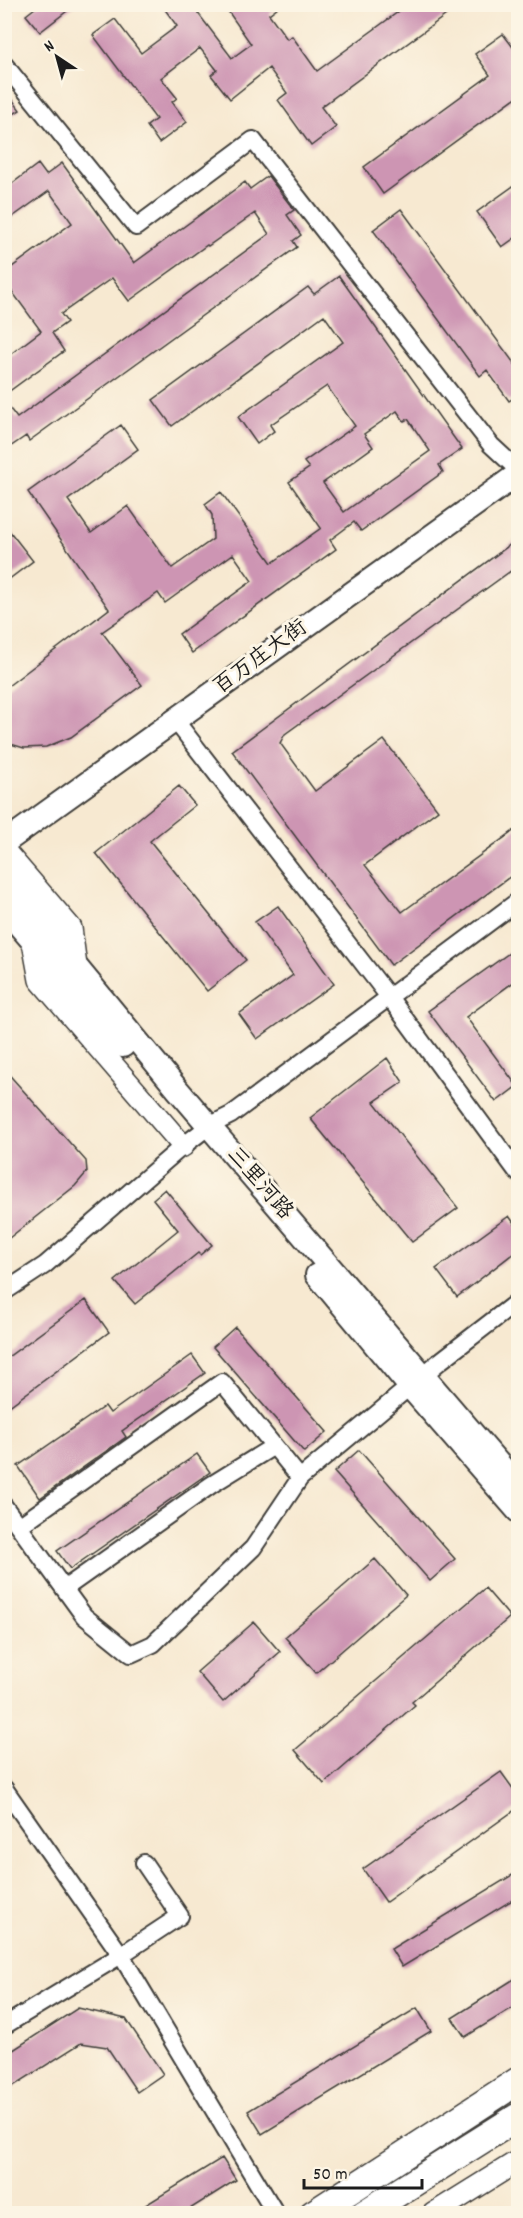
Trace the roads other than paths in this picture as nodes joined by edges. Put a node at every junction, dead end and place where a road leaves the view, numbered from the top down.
1 (4, 64) edge
2 (519, 472) edge
3 (175, 720) junction
4 (4, 843) edge
5 (4, 850) edge
6 (4, 879) edge
7 (519, 901) edge
8 (4, 908) edge
9 (76, 966) junction
10 (389, 997) junction
11 (197, 1135) junction
12 (519, 1173) edge
13 (4, 1292) edge
14 (519, 1301) edge
15 (417, 1381) junction
16 (274, 1446) junction
17 (300, 1478) junction
18 (519, 1486) edge
19 (4, 1506) edge
20 (519, 1511) edge
21 (19, 1526) junction
22 (64, 1589) junction
23 (4, 1788) edge
24 (144, 1863) dead end
25 (122, 1955) junction
26 (4, 2026) edge
27 (519, 2081) edge
28 (519, 2117) edge
29 (519, 2161) edge
30 (276, 2214) edge
31 (313, 2214) edge
32 (364, 2214) edge
33 (433, 2214) edge

1 - 2 street
2 - 3 main road, 百万庄大街
3 - 4 main road, 百万庄大街
3 - 10 street
5 - 9 street
6 - 9 main road, 三里河路
7 - 10 street
8 - 11 main road, 三里河路
9 - 11 main road, 三里河路
10 - 11 street
10 - 12 street
11 - 13 street
11 - 15 main road, 三里河路
14 - 15 street
15 - 17 street
15 - 18 main road, 三里河路
15 - 20 main road, 三里河路
16 - 17 street
16 - 21 street
16 - 22 street
17 - 22 street
19 - 21 street
21 - 22 street
23 - 25 street
24 - 25 street
25 - 26 street
25 - 30 street
27 - 31 highway
28 - 32 highway
29 - 33 street

